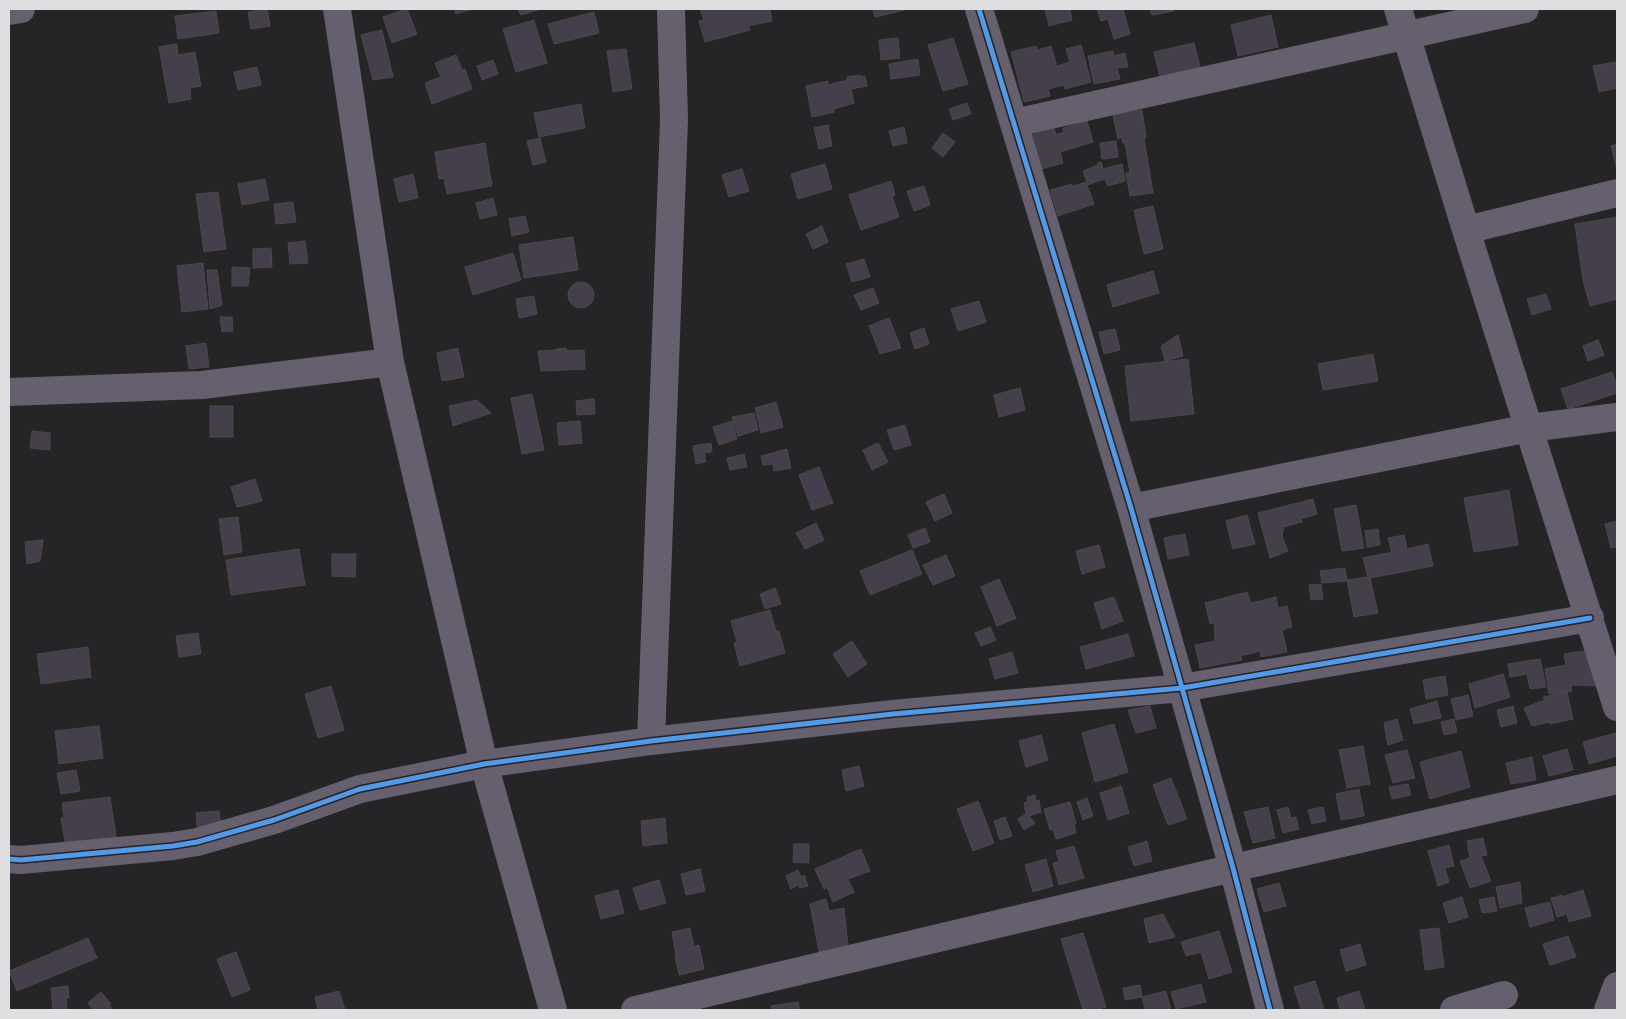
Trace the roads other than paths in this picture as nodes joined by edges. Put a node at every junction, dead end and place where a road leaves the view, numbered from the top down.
1 (21, 9) edge
2 (337, 9) edge
3 (671, 9) edge
4 (979, 9) edge
5 (1398, 9) edge
6 (1525, 9) edge
7 (9, 11) edge
8 (1407, 35) junction
9 (1014, 123) junction
10 (1617, 193) edge
11 (1466, 230) junction
12 (390, 362) junction
13 (9, 392) edge
14 (1617, 417) edge
15 (1529, 428) junction
16 (1131, 508) junction
17 (1590, 618) junction
18 (1182, 688) junction
19 (1617, 706) edge
20 (651, 741) junction
21 (484, 764) junction
22 (1617, 780) edge
23 (9, 859) edge
24 (1233, 868) junction
25 (1617, 986) edge
26 (1504, 995) dead end
27 (552, 1010) edge
28 (636, 1010) edge
29 (1270, 1010) edge
30 (1454, 1010) edge
31 (1608, 1010) edge

1 - 7 street
2 - 12 street
3 - 20 street
4 - 9 street
5 - 8 street
6 - 8 street
8 - 9 street
8 - 11 street
9 - 16 street
10 - 11 street
11 - 15 street
12 - 13 street
12 - 21 street
14 - 15 street
15 - 16 street
15 - 17 street
16 - 18 street
17 - 18 street
17 - 19 street
18 - 20 street
18 - 24 street
20 - 21 street
21 - 23 street
21 - 27 street
22 - 24 street
24 - 28 street
24 - 29 street
25 - 31 street
26 - 30 street

